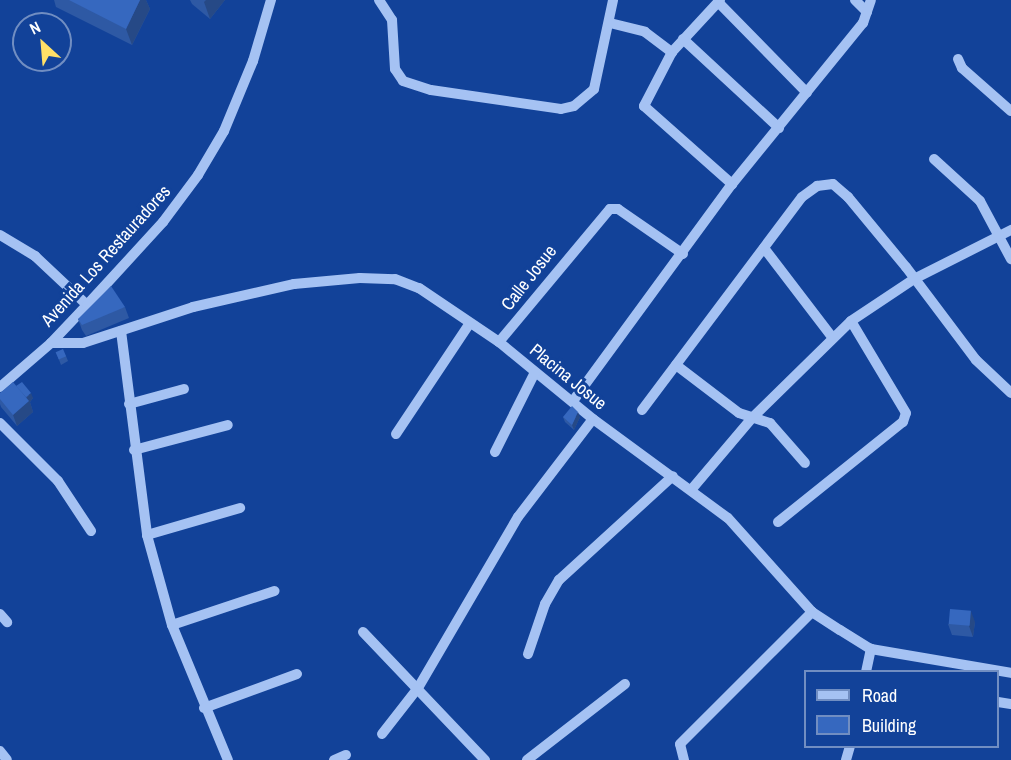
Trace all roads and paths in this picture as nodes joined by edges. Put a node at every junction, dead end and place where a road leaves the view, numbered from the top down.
1 (271, 0) edge
2 (378, 0) edge
3 (613, 0) edge
4 (855, 0) edge
5 (871, 0) edge
6 (719, 1) edge
7 (867, 12) junction
8 (610, 23) junction
9 (683, 39) junction
10 (672, 52) junction
11 (958, 59) dead end
12 (807, 93) junction
13 (1011, 111) edge
14 (779, 128) junction
15 (934, 159) dead end
16 (732, 184) junction
17 (1011, 230) edge
18 (0, 235) edge
19 (997, 235) junction
20 (764, 248) junction
21 (683, 254) junction
22 (1011, 259) edge
23 (914, 279) junction
24 (87, 305) junction
25 (852, 321) junction
26 (470, 323) junction
27 (121, 331) junction
28 (832, 337) junction
29 (499, 342) junction
30 (51, 343) junction
31 (676, 365) junction
32 (536, 372) junction
33 (0, 387) edge
34 (184, 389) dead end
35 (1011, 393) edge
36 (573, 401) junction
37 (129, 404) junction
38 (642, 410) dead end
39 (753, 417) junction
40 (593, 419) junction
41 (0, 423) edge
42 (228, 425) dead end
43 (396, 434) dead end
44 (134, 450) junction
45 (495, 452) dead end
46 (805, 463) dead end
47 (673, 476) junction
48 (691, 490) junction
49 (240, 508) dead end
50 (778, 522) dead end
51 (91, 531) dead end
52 (147, 535) junction
53 (274, 591) dead end
54 (812, 612) junction
55 (172, 625) junction
56 (363, 632) dead end
57 (871, 649) junction
58 (528, 654) dead end
59 (866, 670) edge
60 (994, 670) edge
61 (297, 674) dead end
62 (625, 684) dead end
63 (417, 688) junction
64 (204, 708) junction
65 (382, 734) dead end
66 (0, 751) edge
67 (346, 755) dead end
68 (7, 760) edge
69 (228, 760) edge
70 (334, 760) edge
71 (485, 760) edge
72 (527, 760) edge
73 (684, 760) edge

1 - 24 street, Avenida Los Restauradores
2 - 8 street
3 - 8 street
4 - 7 street
5 - 7 street
6 - 9 street
6 - 12 street
7 - 12 street
8 - 10 street
9 - 10 street
9 - 14 street
10 - 16 street
11 - 13 street
12 - 14 street
14 - 16 street
15 - 19 street
16 - 21 street
17 - 19 street
18 - 24 street
19 - 22 street
19 - 23 street
20 - 23 street
20 - 28 street
20 - 31 street
21 - 29 street, Calle Josue
21 - 36 street
23 - 25 street
23 - 35 street
24 - 30 street, Avenida Los Restauradores
25 - 28 street
25 - 50 street
26 - 27 street, Placina Josue
26 - 29 street, Placina Josue
26 - 43 street
27 - 30 street, Placina Josue
27 - 37 street
28 - 39 street
29 - 32 street, Placina Josue
30 - 33 street, Avenida Los Restauradores
31 - 38 street
31 - 39 street
32 - 36 street, Placina Josue
32 - 45 street
34 - 37 street
36 - 40 street, Placina Josue
37 - 44 street
39 - 46 street
39 - 48 street
40 - 47 street, Placina Josue
40 - 63 street
41 - 51 street
42 - 44 street
44 - 52 street
47 - 48 street, Placina Josue
47 - 58 street
48 - 54 street, Placina Josue
49 - 52 street
52 - 55 street
53 - 55 street
54 - 57 street, Placina Josue
54 - 73 street
55 - 64 street
56 - 63 street
57 - 59 street
57 - 60 street, Placina Josue
61 - 64 street
62 - 72 street
63 - 65 street
63 - 71 street
64 - 69 street
66 - 68 street
67 - 70 street

